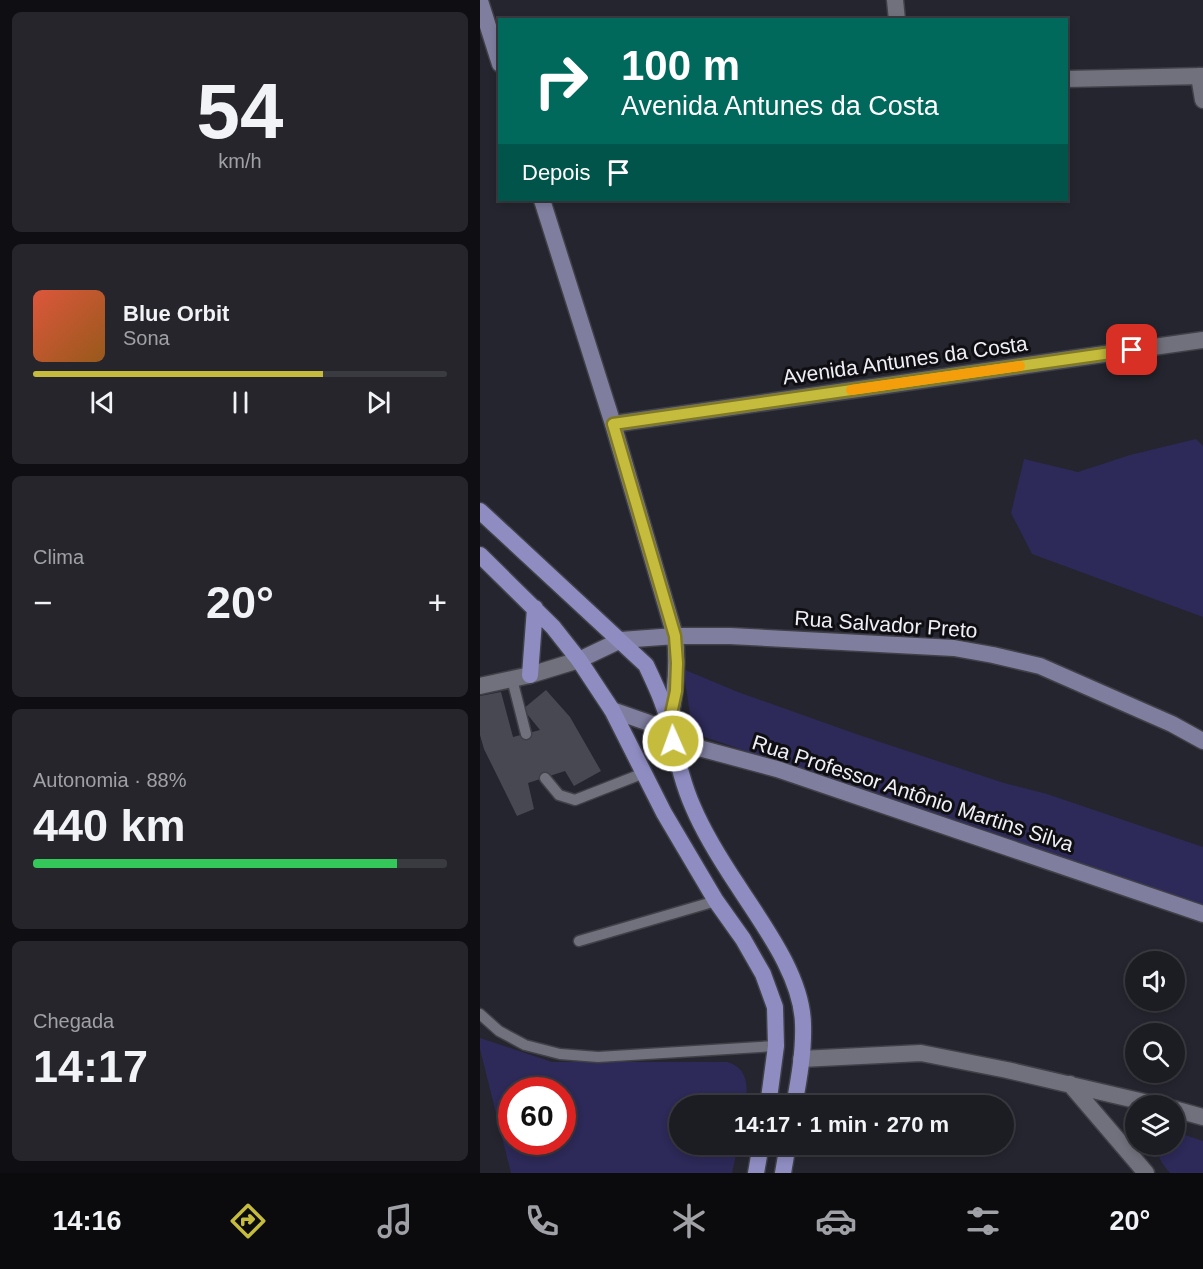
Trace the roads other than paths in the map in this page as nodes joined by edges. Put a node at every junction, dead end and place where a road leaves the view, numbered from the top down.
1 (895, 0) edge
2 (480, 2) edge
3 (897, 18) edge
4 (498, 58) edge
5 (1201, 76) edge
6 (1068, 79) edge
7 (1203, 100) edge
8 (542, 201) edge
9 (1203, 340) edge
10 (613, 424) junction
11 (480, 512) edge
12 (480, 555) edge
13 (535, 608) junction
14 (675, 636) junction
15 (621, 640) junction
16 (579, 660) junction
17 (530, 675) junction
18 (512, 679) junction
19 (480, 686) edge
20 (612, 710) junction
21 (669, 723) junction
22 (526, 734) dead end
23 (673, 741) junction
24 (1203, 741) edge
25 (644, 773) junction
26 (545, 778) dead end
27 (716, 901) junction
28 (1203, 914) edge
29 (579, 941) dead end
30 (480, 1014) edge
31 (776, 1046) junction
32 (801, 1059) junction
33 (1070, 1084) junction
34 (769, 1095) edge
35 (796, 1095) edge
36 (1125, 1097) edge
37 (759, 1155) edge
38 (786, 1155) edge
39 (1141, 1166) edge
40 (756, 1173) edge
41 (783, 1173) edge

1 - 3 street
2 - 4 main road
5 - 6 street
5 - 7 street
8 - 10 main road
9 - 10 street, Avenida Antunes da Costa
10 - 14 main road
11 - 15 main road
12 - 13 main road
13 - 16 main road
13 - 17 main road
14 - 15 main road, Rua Salvador Preto
14 - 21 main road
14 - 24 main road, Rua Salvador Preto
15 - 16 main road
15 - 21 main road
16 - 17 street
16 - 20 main road
17 - 18 street
18 - 19 street
18 - 22 lane
20 - 23 main road, Rua Professor Antônio Martins Silva
20 - 25 main road
21 - 23 main road
23 - 28 main road, Rua Professor Antônio Martins Silva
23 - 32 main road
25 - 26 lane
25 - 27 main road
27 - 29 lane
27 - 31 main road
30 - 31 lane
31 - 34 main road
32 - 33 street
32 - 35 main road
33 - 36 street
33 - 39 street
37 - 40 main road
38 - 41 main road

